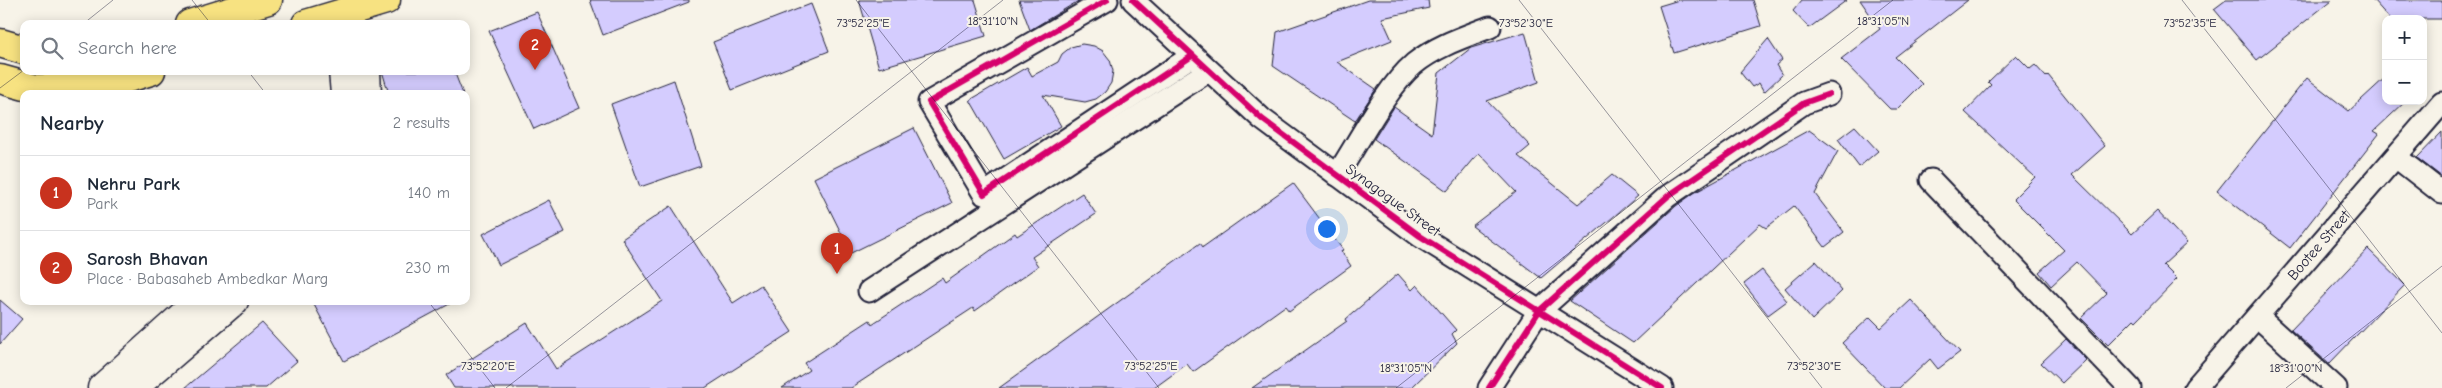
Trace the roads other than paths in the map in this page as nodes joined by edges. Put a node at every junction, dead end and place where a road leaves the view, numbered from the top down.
1 (268, 0) edge
2 (386, 0) edge
3 (1107, 0) edge
4 (1133, 0) edge
5 (348, 12) edge
6 (203, 20) edge
7 (320, 20) edge
8 (1490, 27) dead end
9 (0, 43) edge
10 (20, 49) edge
11 (1192, 56) junction
12 (1208, 71) junction
13 (138, 75) edge
14 (343, 75) edge
15 (366, 75) edge
16 (0, 78) edge
17 (345, 90) edge
18 (367, 90) edge
19 (1829, 94) dead end
20 (2442, 103) edge
21 (2396, 157) junction
22 (1337, 175) junction
23 (1931, 180) dead end
24 (2442, 192) edge
25 (869, 292) dead end
26 (195, 305) edge
27 (229, 305) edge
28 (1539, 311) junction
29 (2258, 318) junction
30 (102, 388) edge
31 (133, 388) edge
32 (1489, 388) edge
33 (1662, 388) edge
34 (2130, 388) edge
35 (2196, 388) edge
36 (2336, 388) edge

1 - 6 main road
2 - 5 main road
3 - 11 street
4 - 11 street, Synagogue Street
5 - 7 main road
8 - 22 street
9 - 10 main road
11 - 12 street, Synagogue Street
12 - 22 street, Synagogue Street
12 - 25 street
13 - 16 main road
14 - 17 main road
15 - 18 main road
19 - 28 street
20 - 21 street, Bootee Street
21 - 24 street
21 - 29 street, Bootee Street
22 - 28 street, Synagogue Street
23 - 34 street
26 - 30 main road
27 - 31 main road
28 - 32 street
28 - 33 street, Synagogue Street
29 - 35 street, Bootee Street
29 - 36 street

